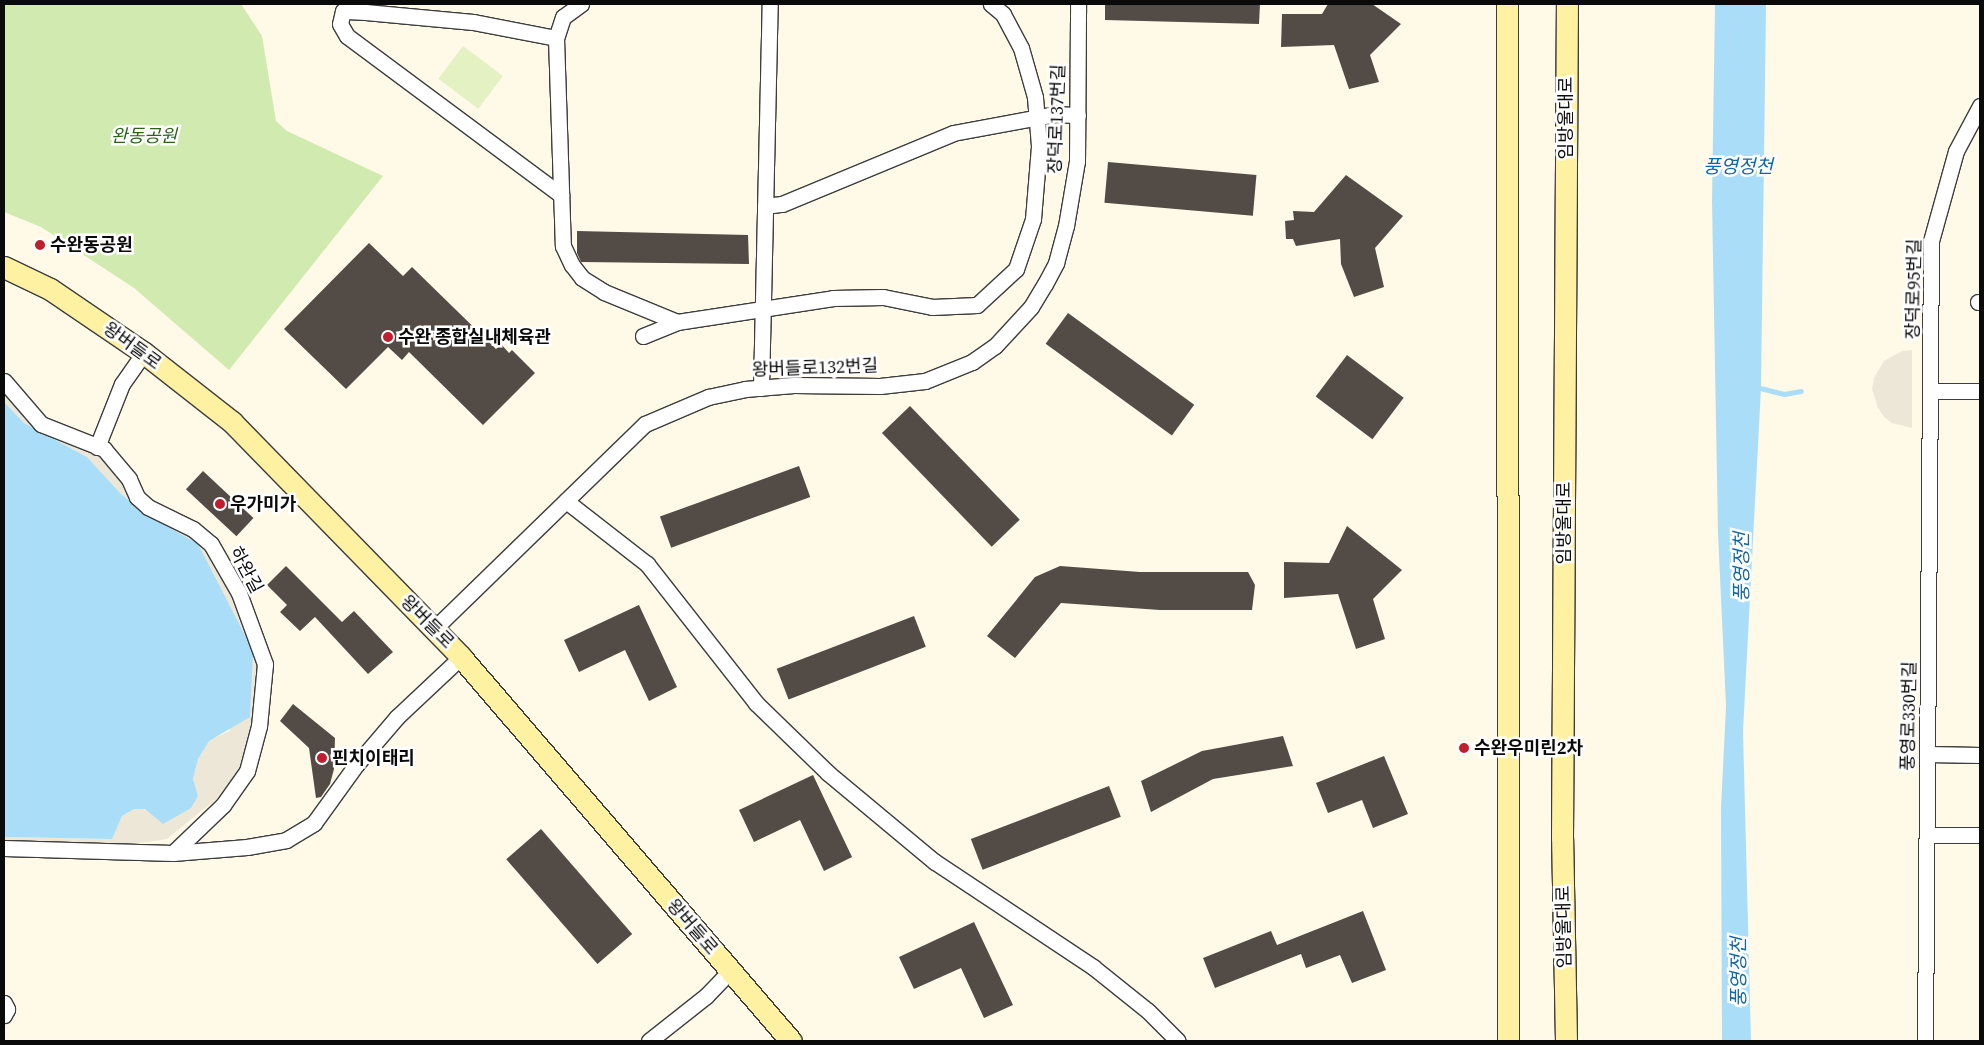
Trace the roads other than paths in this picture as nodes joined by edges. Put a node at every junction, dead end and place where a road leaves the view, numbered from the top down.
1 (581, 4) edge
2 (770, 4) edge
3 (991, 4) edge
4 (1078, 4) edge
5 (1507, 4) edge
6 (1567, 4) edge
7 (556, 38) junction
8 (1980, 108) edge
9 (1078, 116) junction
10 (1036, 117) junction
11 (561, 195) junction
12 (766, 206) junction
13 (1056, 263) joint
14 (4, 267) edge
15 (763, 310) junction
16 (677, 322) junction
17 (643, 336) dead end
18 (144, 353) junction
19 (4, 381) edge
20 (761, 388) junction
21 (1932, 391) junction
22 (1980, 391) edge
23 (97, 446) junction
24 (566, 501) junction
25 (434, 629) junction
26 (461, 657) junction
27 (1928, 754) junction
28 (1980, 754) edge
29 (1980, 834) edge
30 (1927, 835) junction
31 (4, 848) edge
32 (173, 852) junction
33 (730, 971) junction
34 (4, 1003) edge
35 (4, 1015) edge
36 (649, 1041) edge
37 (791, 1041) edge
38 (1178, 1041) edge
39 (1508, 1041) edge
40 (1566, 1041) edge
41 (1925, 1041) edge

1 - 7 street
2 - 12 street
3 - 10 street
4 - 9 street, 장덕로137번길
5 - 39 main road
6 - 40 main road, 임방울대로
7 - 11 street
7 - 11 street
8 - 21 street, 장덕로95번길
9 - 10 street
9 - 13 street, 장덕로137번길
10 - 12 street
10 - 15 street
11 - 16 street
12 - 15 street
13 - 20 street, 왕버들로132번길
14 - 18 main road, 왕버들로
15 - 16 street
15 - 20 street
16 - 17 street
18 - 23 street
18 - 25 main road, 왕버들로
19 - 23 street, 하완길
20 - 24 street, 왕버들로132번길
21 - 22 street
21 - 27 street, 풍영로330번길
23 - 32 street, 하완길
24 - 25 street, 왕버들로132번길
24 - 38 street
25 - 26 main road, 왕버들로
26 - 32 street
26 - 33 main road, 왕버들로
27 - 28 street
27 - 30 street, 풍영로330번길
29 - 30 street
30 - 41 street, 풍영로330번길
31 - 32 street
33 - 36 street
33 - 37 main road, 왕버들로
34 - 35 street

